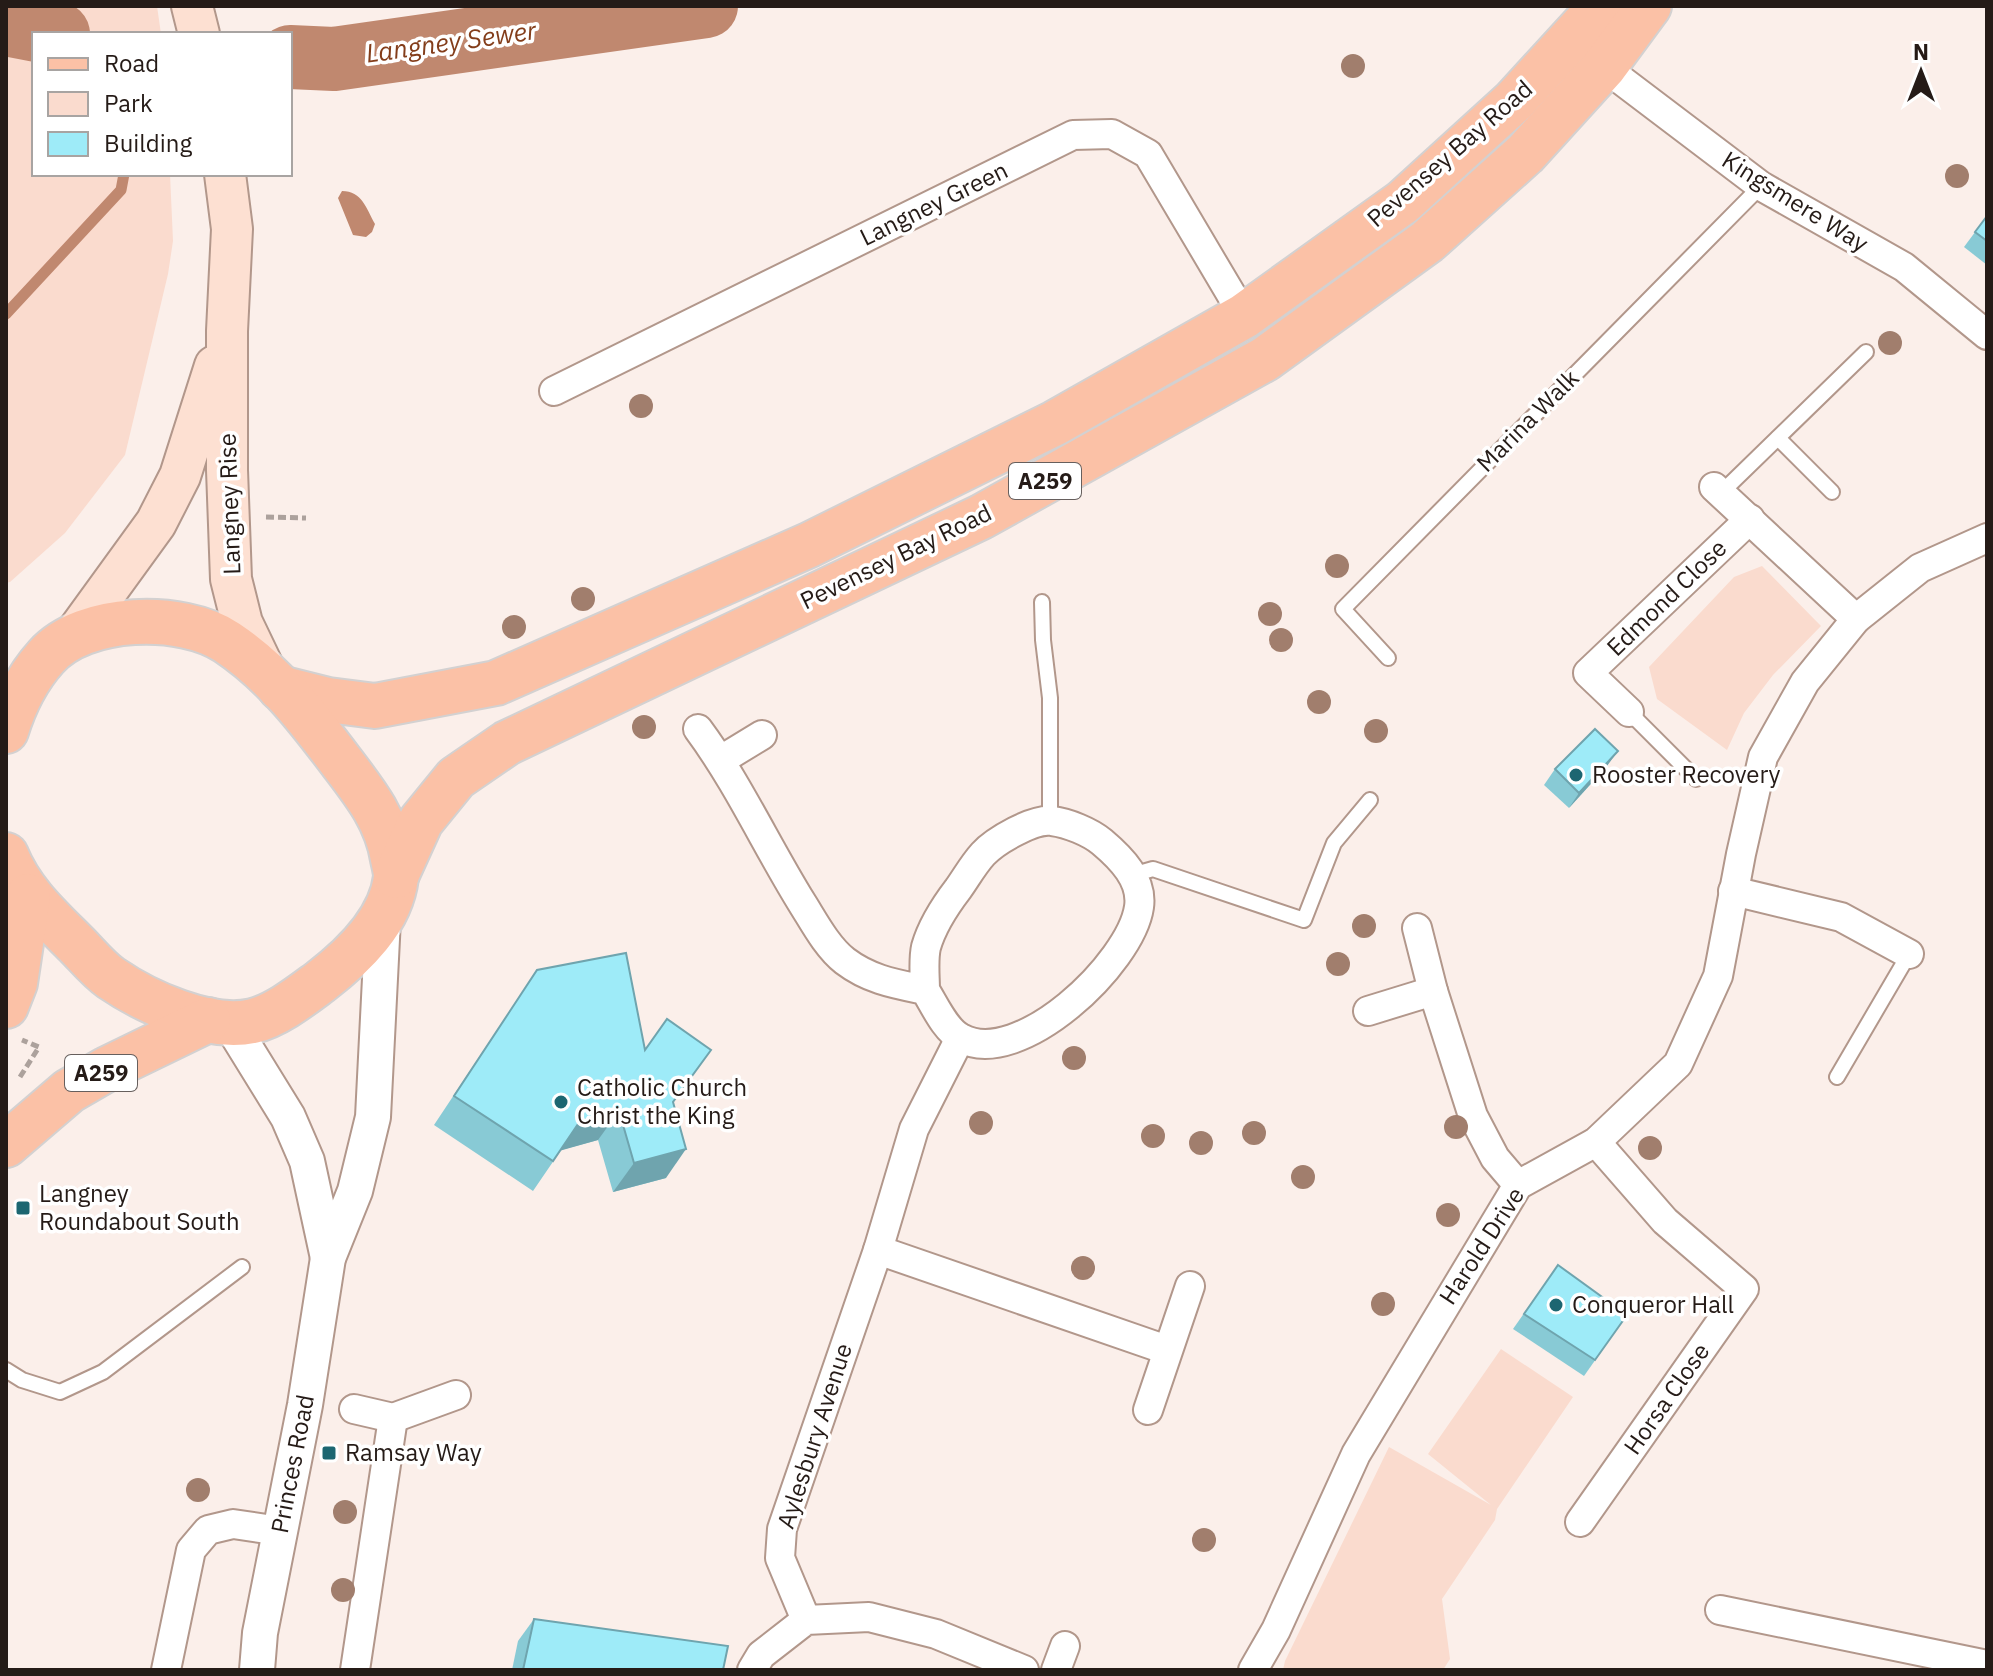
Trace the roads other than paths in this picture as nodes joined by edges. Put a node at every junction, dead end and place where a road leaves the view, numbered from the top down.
1 (192, 6) edge
2 (1601, 6) edge
3 (1649, 6) edge
4 (198, 32) edge
5 (1604, 67) junction
6 (225, 176) edge
7 (1761, 186) junction
8 (1244, 316) junction
9 (227, 331) junction
10 (1987, 335) edge
11 (1866, 352) dead end
12 (554, 391) dead end
13 (1778, 438) junction
14 (1717, 490) joint
15 (1832, 492) dead end
16 (1750, 519) junction
17 (1987, 538) edge
18 (1042, 602) dead end
19 (1856, 619) junction
20 (74, 636) junction
21 (1388, 658) dead end
22 (273, 679) junction
23 (1629, 712) joint
24 (698, 729) dead end
25 (6, 731) edge
26 (762, 735) dead end
27 (721, 760) junction
28 (1696, 779) dead end
29 (1370, 800) dead end
30 (1050, 820) junction
31 (6, 855) edge
32 (1132, 875) junction
33 (396, 876) junction
34 (1733, 891) junction
35 (28, 896) junction
36 (383, 919) junction
37 (1417, 928) dead end
38 (1909, 954) joint
39 (925, 990) junction
40 (1433, 991) junction
41 (1368, 1011) dead end
42 (11, 1022) edge
43 (219, 1022) junction
44 (960, 1038) junction
45 (1837, 1077) dead end
46 (1596, 1142) junction
47 (6, 1145) edge
48 (1518, 1185) junction
49 (878, 1250) junction
50 (328, 1258) junction
51 (242, 1267) dead end
52 (1190, 1286) dead end
53 (1167, 1350) junction
54 (6, 1370) edge
55 (456, 1395) dead end
56 (354, 1409) dead end
57 (1148, 1410) dead end
58 (393, 1418) junction
59 (1580, 1522) dead end
60 (280, 1531) junction
61 (1720, 1610) dead end
62 (806, 1620) junction
63 (1987, 1665) edge
64 (166, 1670) edge
65 (257, 1670) edge
66 (355, 1670) edge
67 (752, 1670) edge
68 (1024, 1670) edge
69 (1253, 1670) edge

1 - 4 main road
2 - 8 main road, Pevensey Bay Road / A259
3 - 5 main road, Pevensey Bay Road / A259
5 - 7 street, Kingsmere Way
5 - 33 main road, Pevensey Bay Road / A259
6 - 9 main road, Langney Rise
7 - 10 street, Kingsmere Way
7 - 21 lane, Marina Walk
8 - 12 street, Langney Green
8 - 22 main road, Pevensey Bay Road / A259
9 - 20 main road, Langney Rise
9 - 22 main road, Langney Rise
11 - 13 lane
13 - 14 lane
13 - 15 lane
14 - 16 street, Edmond Close
16 - 19 street, Edmond Close
16 - 23 street, Edmond Close
17 - 19 street, Harold Drive
18 - 30 lane
19 - 34 street, Harold Drive
20 - 22 main road
20 - 25 main road
22 - 33 main road
23 - 28 lane, Edmond Close
24 - 27 street
26 - 27 street
27 - 39 street
29 - 32 lane
30 - 32 street
30 - 39 street
31 - 35 main road
32 - 44 street
33 - 36 main road, Pevensey Bay Road
34 - 38 street
34 - 46 street, Harold Drive
35 - 42 main road
35 - 43 main road
36 - 43 main road
36 - 50 street, Princes Road
37 - 40 street
38 - 45 lane
39 - 44 street
40 - 41 street
40 - 48 street
43 - 47 main road, A259
43 - 50 street, Princes Road
44 - 49 street, Aylesbury Avenue
46 - 48 street, Harold Drive
46 - 59 street, Horsa Close
48 - 69 street, Harold Drive
49 - 53 street
49 - 62 street, Aylesbury Avenue
50 - 60 street, Princes Road
51 - 54 lane
52 - 53 street
53 - 57 street
55 - 58 street
56 - 58 street
58 - 66 street
60 - 64 street
60 - 65 street, Princes Road
61 - 63 street
62 - 67 street
62 - 68 street

